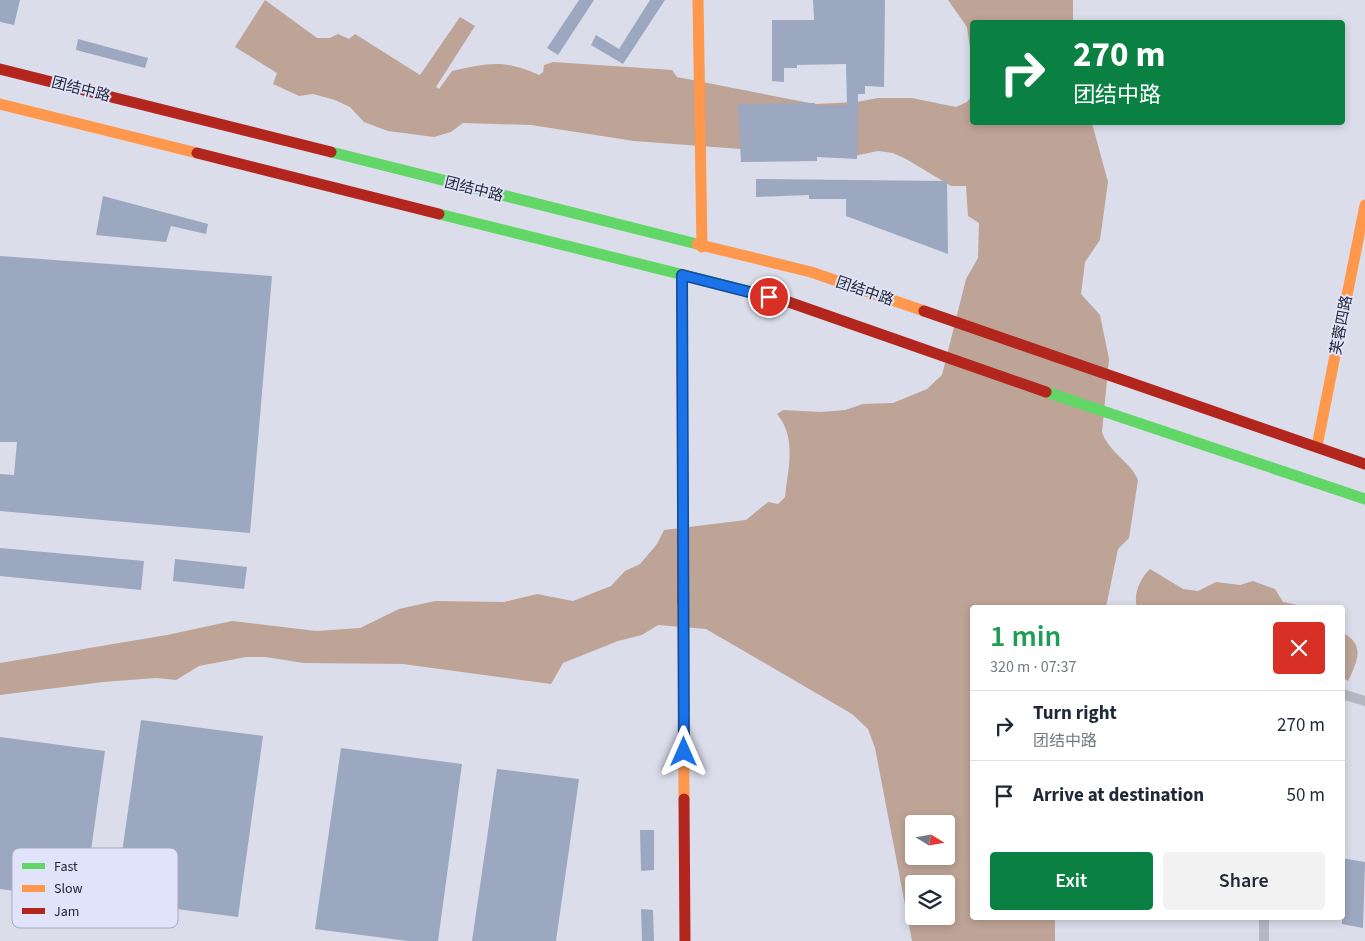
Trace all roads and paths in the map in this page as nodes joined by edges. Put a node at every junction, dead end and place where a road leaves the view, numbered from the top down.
1 (698, 0) edge
2 (0, 69) edge
3 (0, 104) edge
4 (1365, 205) edge
5 (702, 247) junction
6 (682, 275) junction
7 (1317, 446) junction
8 (1365, 464) edge
9 (1365, 499) edge
10 (1345, 695) edge
11 (1365, 701) edge
12 (1264, 920) edge
13 (685, 941) edge
14 (1264, 941) edge

1 - 5 main road
2 - 5 main road, 团结中路
3 - 6 main road
4 - 7 main road, 芙蓉四路
5 - 7 main road, 团结中路
6 - 9 main road
6 - 13 main road
7 - 8 main road, 团结中路
10 - 11 street
12 - 14 street

